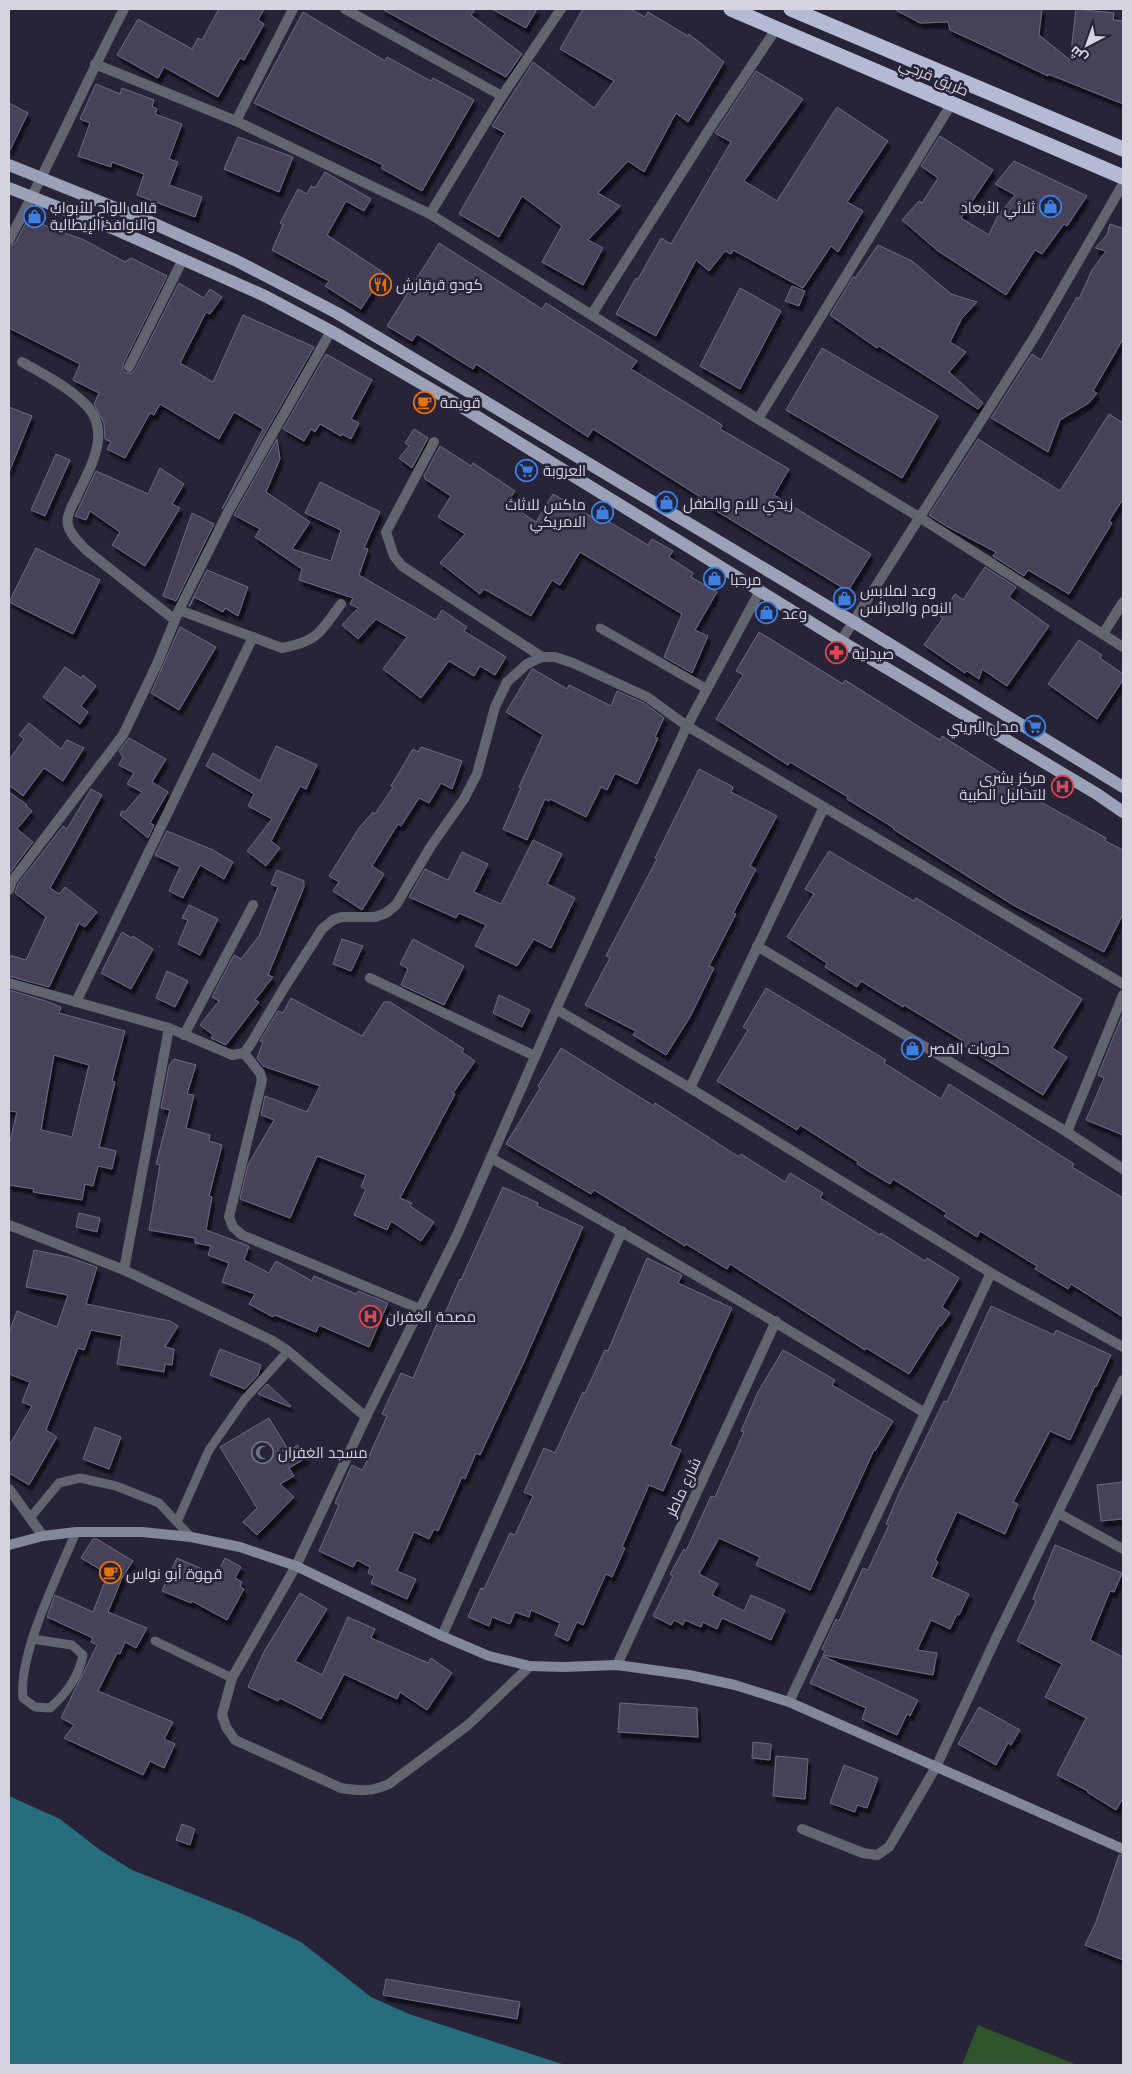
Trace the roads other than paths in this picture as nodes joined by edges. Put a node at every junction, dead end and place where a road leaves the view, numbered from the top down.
1 (124, 9) edge
2 (293, 9) edge
3 (345, 9) edge
4 (561, 9) edge
5 (731, 9) edge
6 (791, 9) edge
7 (776, 29) junction
8 (95, 64) junction
9 (502, 96) junction
10 (1012, 102) junction
11 (952, 103) junction
12 (236, 121) junction
13 (1001, 126) junction
14 (1123, 149) edge
15 (9, 165) edge
16 (1123, 177) edge
17 (42, 179) junction
18 (1123, 184) edge
19 (9, 188) edge
20 (32, 197) junction
21 (430, 214) junction
22 (9, 240) edge
23 (183, 259) junction
24 (592, 314) junction
25 (331, 331) junction
26 (22, 362) dead end
27 (129, 367) dead end
28 (758, 419) junction
29 (434, 442) dead end
30 (919, 517) junction
31 (760, 591) junction
32 (1123, 602) edge
33 (341, 604) dead end
34 (177, 615) junction
35 (852, 621) junction
36 (600, 628) dead end
37 (1103, 634) junction
38 (253, 637) junction
39 (841, 641) junction
40 (1123, 647) edge
41 (542, 657) junction
42 (707, 689) junction
43 (687, 726) junction
44 (1123, 787) edge
45 (824, 807) junction
46 (1123, 812) edge
47 (9, 890) edge
48 (253, 905) dead end
49 (757, 946) junction
50 (370, 978) dead end
51 (9, 983) edge
52 (1123, 984) edge
53 (1123, 995) edge
54 (76, 1002) junction
55 (556, 1010) junction
56 (168, 1028) junction
57 (184, 1035) junction
58 (244, 1053) junction
59 (536, 1056) junction
60 (690, 1088) junction
61 (1067, 1132) junction
62 (492, 1158) junction
63 (1123, 1169) edge
64 (9, 1225) edge
65 (622, 1231) junction
66 (124, 1270) junction
67 (991, 1273) junction
68 (420, 1309) junction
69 (776, 1321) junction
70 (1123, 1347) edge
71 (288, 1351) junction
72 (1123, 1380) edge
73 (925, 1413) junction
74 (366, 1417) junction
75 (9, 1489) edge
76 (1058, 1513) junction
77 (30, 1518) junction
78 (177, 1522) junction
79 (76, 1532) junction
80 (44, 1536) junction
81 (192, 1537) junction
82 (9, 1545) edge
83 (1123, 1549) edge
84 (296, 1566) junction
85 (442, 1636) junction
86 (32, 1639) junction
87 (155, 1642) dead end
88 (617, 1664) junction
89 (530, 1666) junction
90 (232, 1678) junction
91 (789, 1702) junction
92 (936, 1767) junction
93 (802, 1829) dead end
94 (1123, 1849) edge

1 - 8 street
2 - 12 street
3 - 9 street
4 - 9 street
5 - 7 highway, طريق قرجي
6 - 10 highway, طريق قرجي
7 - 11 highway, طريق قرجي
7 - 24 street
8 - 12 street
8 - 17 street
9 - 21 street
10 - 13 highway
10 - 14 highway, طريق قرجي
11 - 13 highway, طريق قرجي
11 - 28 street
12 - 21 street
13 - 16 highway, طريق قرجي
15 - 17 main road
17 - 20 street
17 - 35 main road
18 - 30 street
19 - 20 main road
20 - 22 street
20 - 23 main road
21 - 24 street
23 - 25 main road
23 - 27 street
24 - 28 street
25 - 31 main road
25 - 34 street
26 - 34 street
28 - 30 street
29 - 41 street
30 - 35 street
30 - 37 street
31 - 39 main road
31 - 42 street
32 - 37 street
33 - 38 street
34 - 38 street
34 - 47 street
35 - 39 street
35 - 44 main road
36 - 42 lane
37 - 40 street
38 - 54 street
39 - 46 main road
41 - 43 street
41 - 58 street
42 - 43 street
43 - 45 street
43 - 55 street
45 - 49 street
45 - 52 street
48 - 57 street
49 - 60 street
49 - 61 street
50 - 59 street
51 - 54 street
53 - 61 street
54 - 56 street
55 - 59 street
55 - 60 street
56 - 57 street
56 - 66 street
57 - 58 street
58 - 68 street
59 - 62 street
60 - 67 street
61 - 63 street
62 - 65 street
62 - 68 street
64 - 66 street
65 - 69 street
65 - 85 street
66 - 71 street
67 - 70 street
67 - 73 street
68 - 74 street
69 - 73 street
69 - 88 street, شارع ماطر
71 - 74 street
71 - 78 lane
72 - 76 street
73 - 91 street
74 - 84 street
75 - 77 street
76 - 83 street
76 - 92 street
77 - 78 lane
77 - 80 street
78 - 81 lane
79 - 80 main road
79 - 81 main road
79 - 86 lane
80 - 82 main road
81 - 84 main road
84 - 85 main road
84 - 90 street
85 - 89 main road
86 - 86 lane
87 - 90 lane
88 - 89 main road
88 - 91 main road
89 - 90 street
91 - 92 main road
92 - 93 street
92 - 94 main road

